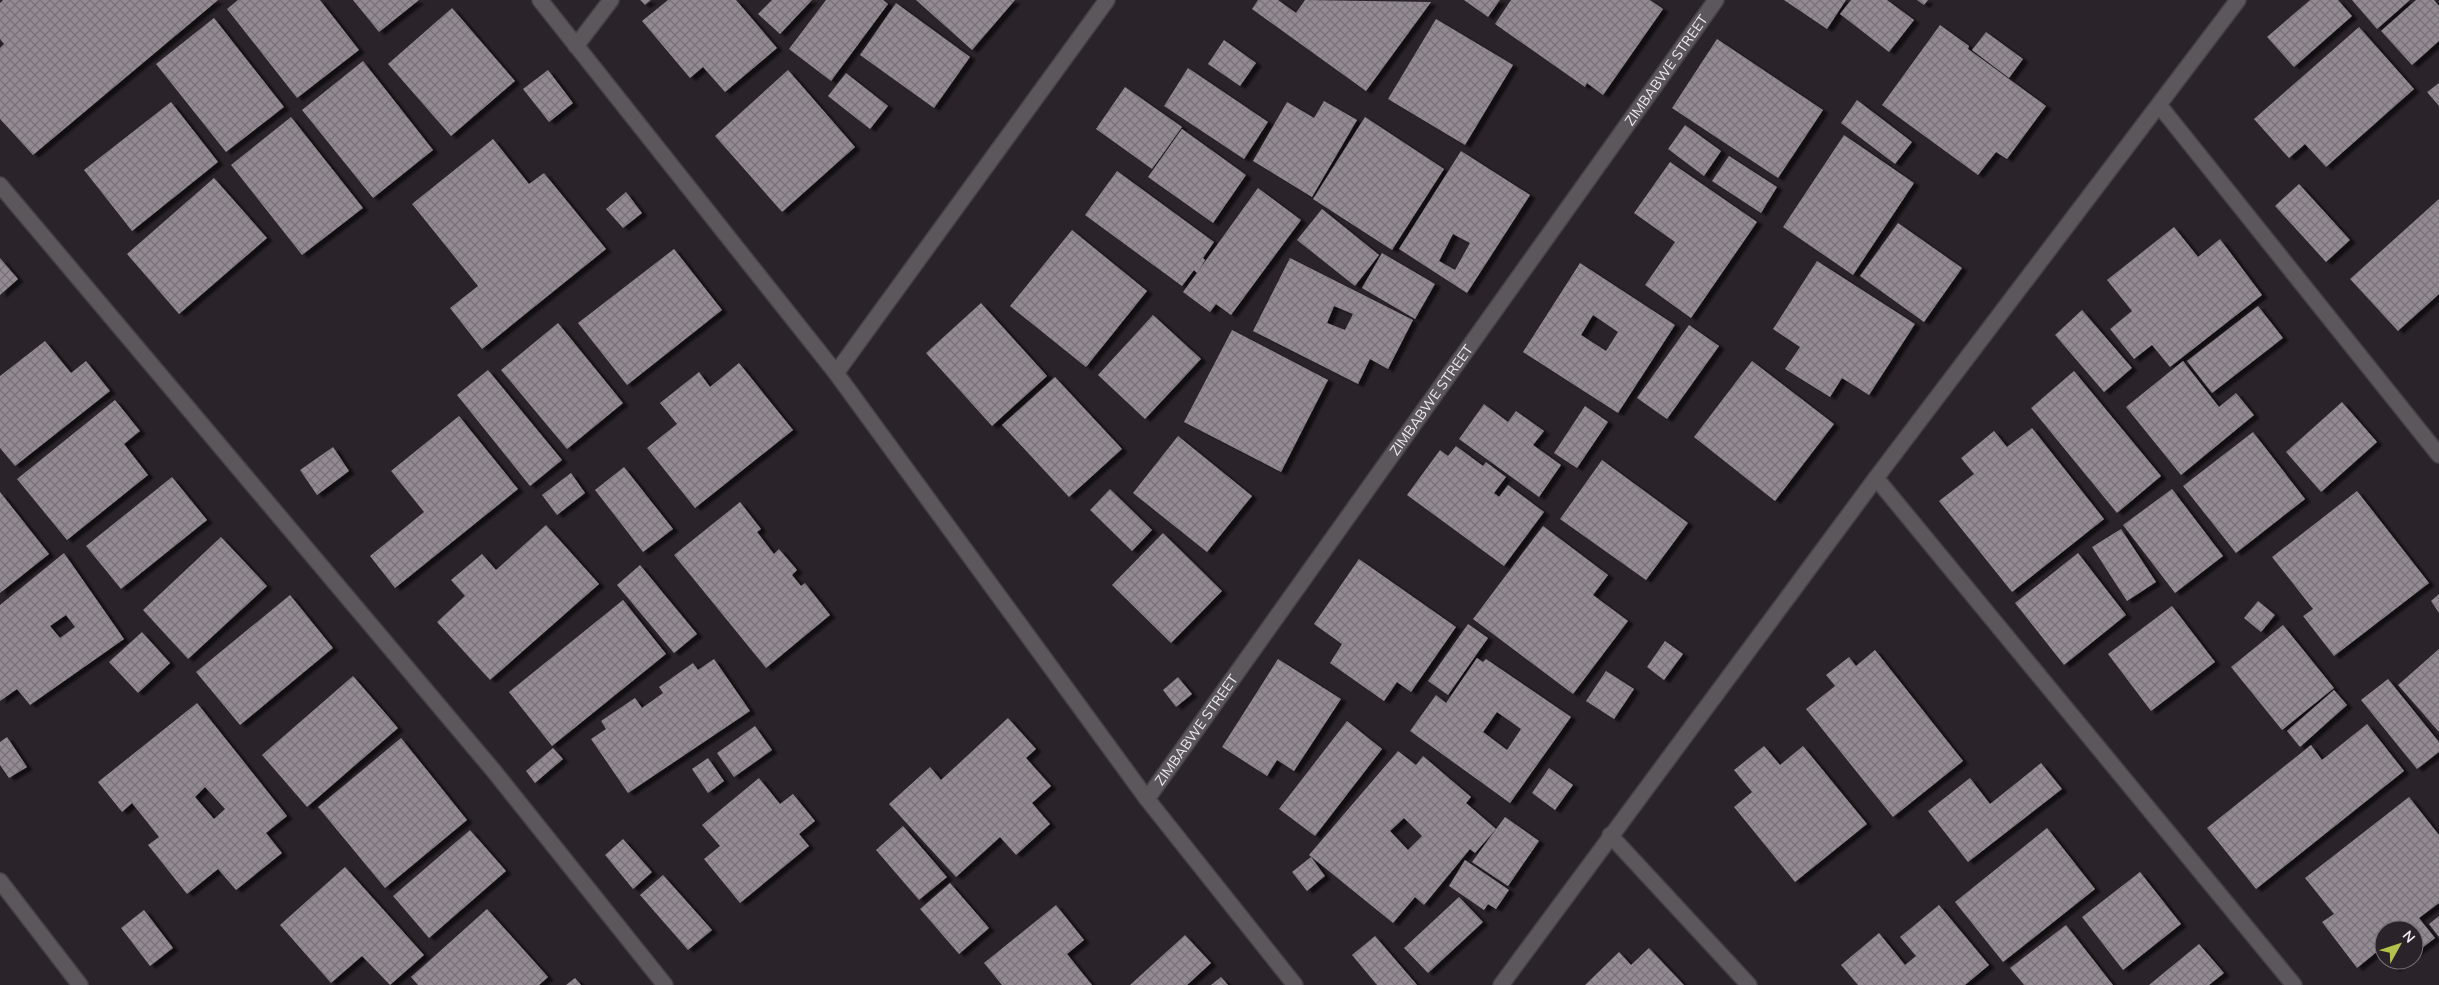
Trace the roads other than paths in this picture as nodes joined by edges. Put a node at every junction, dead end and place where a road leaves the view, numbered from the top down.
1 (540, 0) edge
2 (611, 0) edge
3 (1106, 0) edge
4 (1716, 0) edge
5 (2238, 0) edge
6 (576, 46) junction
7 (2159, 105) junction
8 (0, 185) edge
9 (836, 373) junction
10 (2439, 455) edge
11 (1876, 478) junction
12 (1146, 799) junction
13 (1610, 835) junction
14 (0, 881) edge
15 (80, 985) edge
16 (664, 985) edge
17 (1295, 985) edge
18 (1501, 985) edge
19 (1749, 985) edge
20 (2294, 985) edge

1 - 6 street
2 - 6 street
3 - 9 street
4 - 12 street, ZIMBABWE STREET
5 - 7 street
6 - 9 street
7 - 10 street
7 - 11 street
8 - 16 street
9 - 12 street
11 - 13 street
11 - 20 street
12 - 17 street
13 - 18 street
13 - 19 street
14 - 15 street

